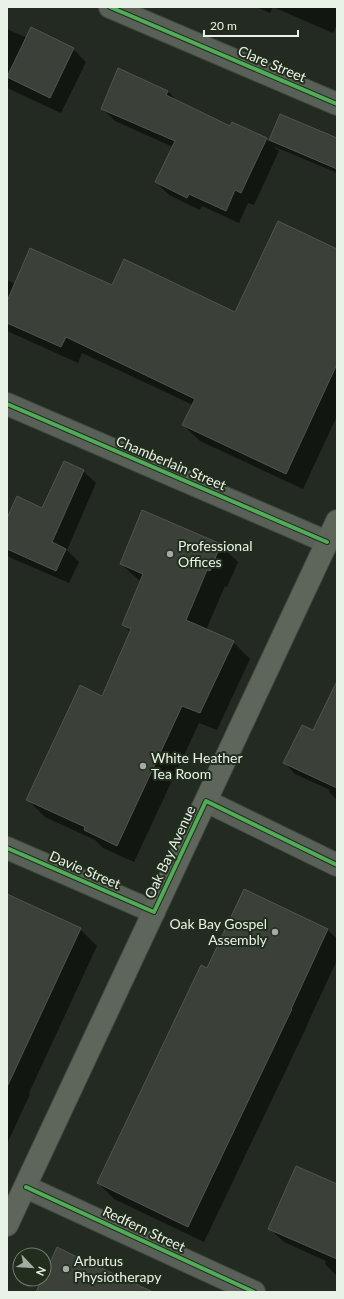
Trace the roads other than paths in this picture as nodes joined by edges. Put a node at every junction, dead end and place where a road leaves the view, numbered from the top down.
1 (110, 7) edge
2 (337, 104) edge
3 (7, 404) edge
4 (337, 521) edge
5 (327, 542) junction
6 (206, 801) junction
7 (7, 848) edge
8 (337, 865) edge
9 (154, 912) junction
10 (26, 1187) junction
11 (7, 1225) edge
12 (254, 1292) edge

1 - 2 street, Clare Street
3 - 5 street, Chamberlain Street
4 - 5 main road, Oak Bay Avenue
5 - 6 main road, Oak Bay Avenue
6 - 8 street
6 - 9 main road, Oak Bay Avenue
7 - 9 street, Davie Street
9 - 10 main road, Oak Bay Avenue
10 - 11 main road, Oak Bay Avenue
10 - 12 street, Redfern Street

